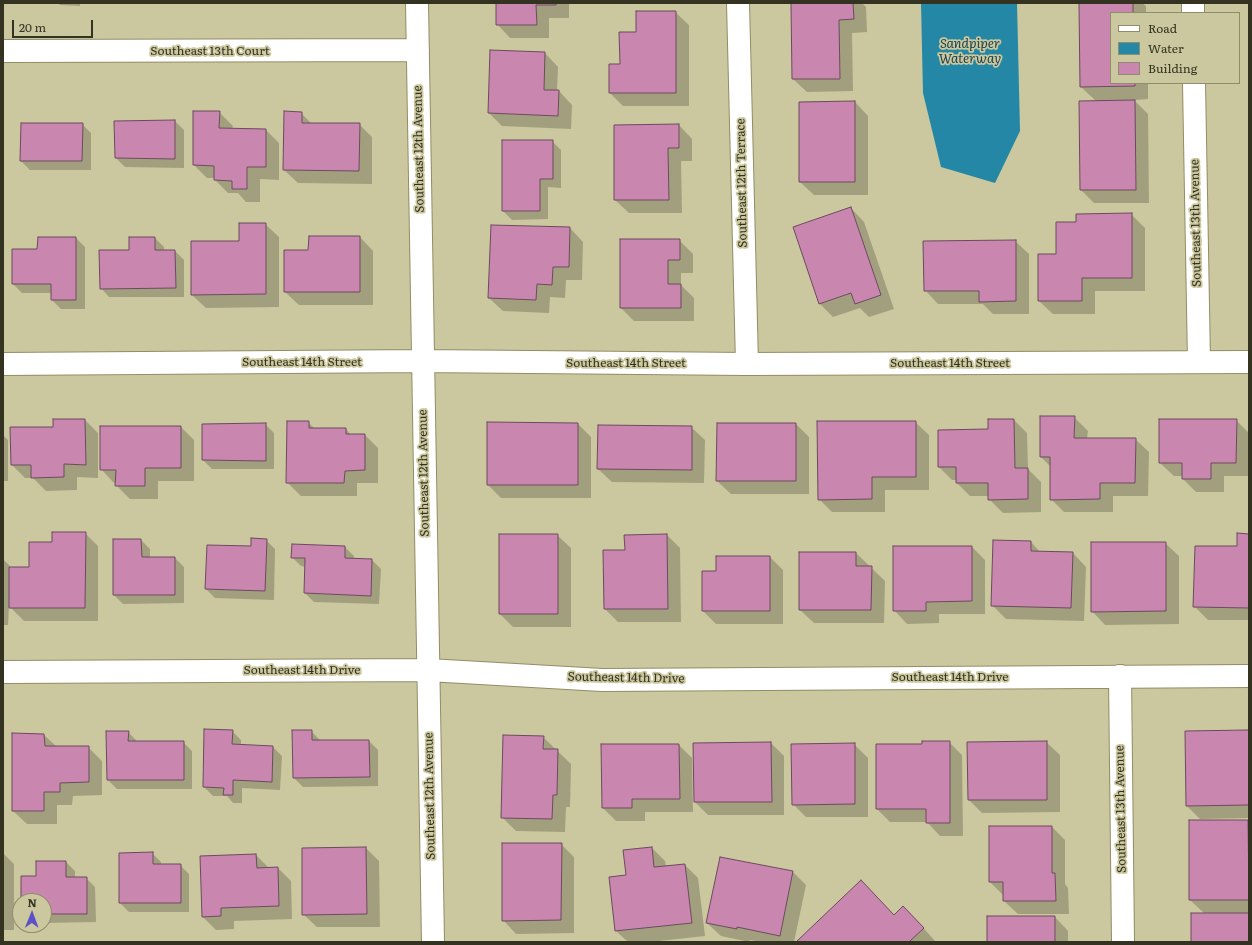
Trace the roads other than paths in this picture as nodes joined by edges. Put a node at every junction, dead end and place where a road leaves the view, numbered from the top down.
1 (417, 3) edge
2 (738, 3) edge
3 (418, 50) junction
4 (3, 51) edge
5 (1194, 84) edge
6 (422, 361) junction
7 (1199, 362) junction
8 (1249, 362) edge
9 (3, 364) edge
10 (747, 364) junction
11 (428, 670) junction
12 (3, 672) edge
13 (1120, 676) junction
14 (1249, 676) edge
15 (433, 942) edge
16 (1123, 942) edge

1 - 3 street, Southeast 12th Avenue
2 - 10 street, Southeast 12th Terrace
3 - 4 street, Southeast 13th Court
3 - 6 street, Southeast 12th Avenue
5 - 7 street, Southeast 13th Avenue
6 - 9 street, Southeast 14th Street
6 - 10 street, Southeast 14th Street
6 - 11 street, Southeast 12th Avenue
7 - 8 street, Southeast 14th Street
7 - 10 street, Southeast 14th Street
11 - 12 street, Southeast 14th Drive
11 - 13 street, Southeast 14th Drive
11 - 15 street, Southeast 12th Avenue
13 - 14 street, Southeast 14th Drive
13 - 16 street, Southeast 13th Avenue

